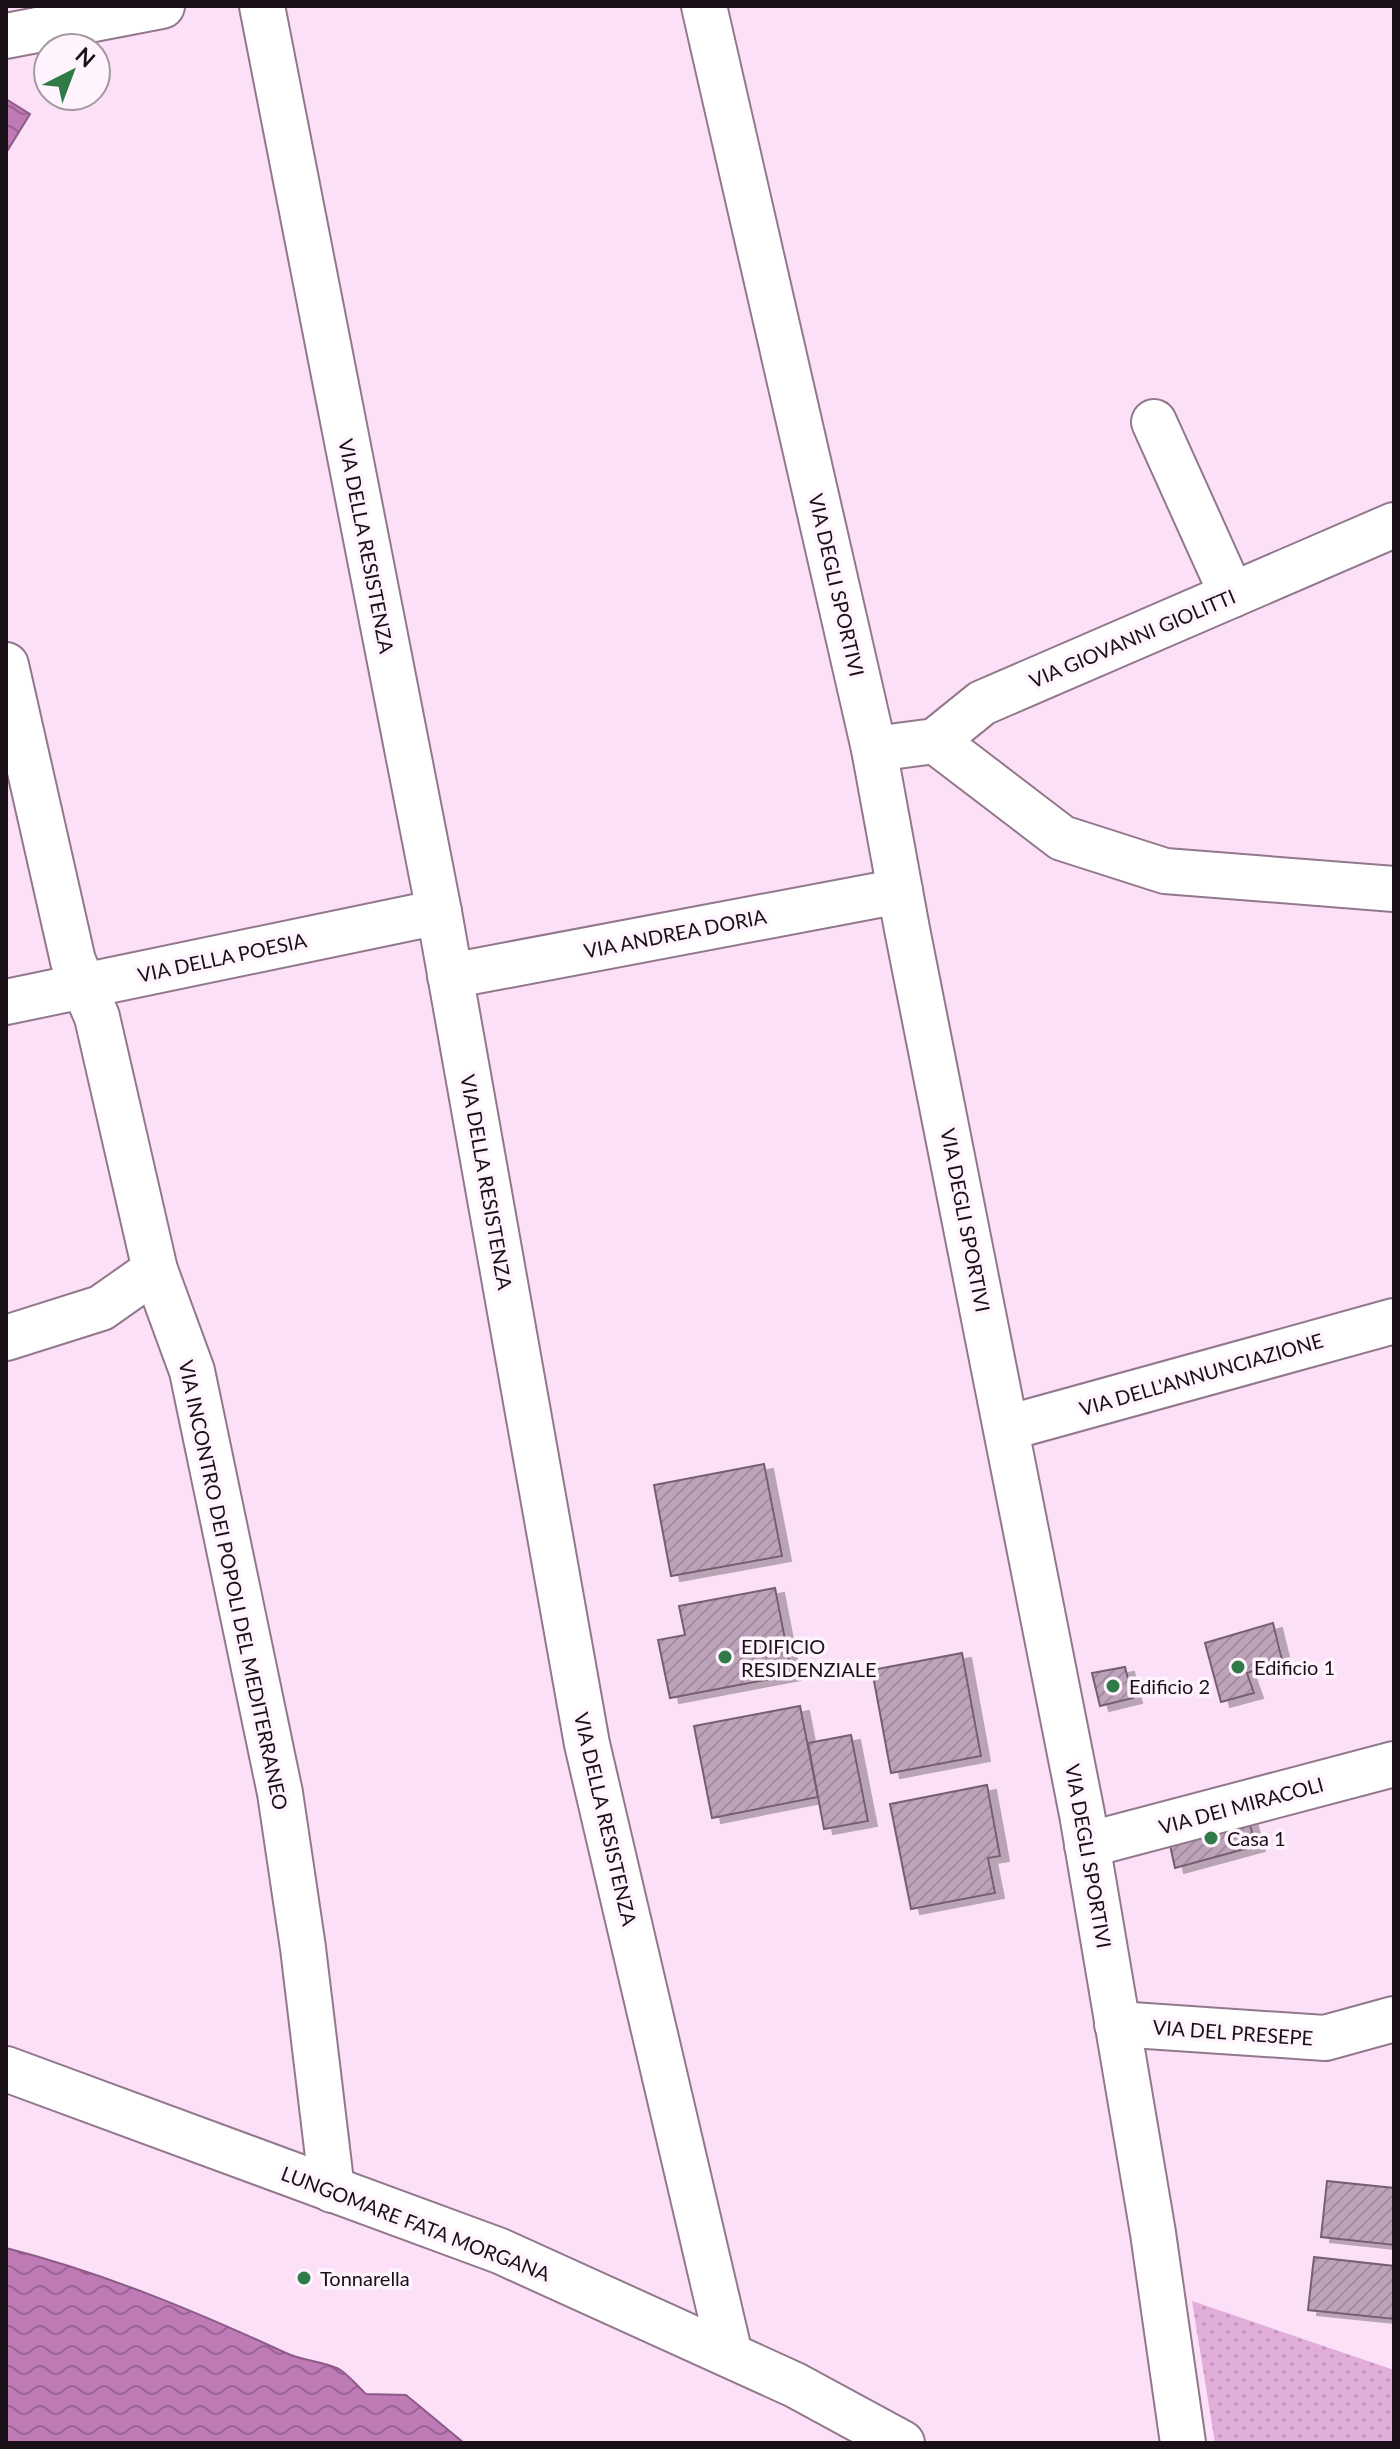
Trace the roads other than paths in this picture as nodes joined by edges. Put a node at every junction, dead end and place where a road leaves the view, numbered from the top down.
1 (162, 6) edge
2 (262, 6) edge
3 (704, 6) edge
4 (6, 36) edge
5 (1154, 422) dead end
6 (1394, 525) edge
7 (1232, 595) junction
8 (6, 665) edge
9 (935, 741) junction
10 (874, 749) junction
11 (1394, 889) edge
12 (900, 891) junction
13 (439, 912) junction
14 (450, 976) junction
15 (82, 986) junction
16 (6, 1002) edge
17 (155, 1270) junction
18 (1394, 1321) edge
19 (6, 1338) edge
20 (1007, 1428) junction
21 (1394, 1764) edge
22 (1087, 1845) junction
23 (1394, 2019) edge
24 (1117, 2024) junction
25 (6, 2069) edge
26 (332, 2190) junction
27 (730, 2355) junction
28 (902, 2443) edge
29 (1183, 2443) edge

1 - 4 street
2 - 13 street, VIA DELLA RESISTENZA
3 - 10 street, VIA DEGLI SPORTIVI
5 - 7 street
6 - 7 street, VIA GIOVANNI GIOLITTI
7 - 9 street, VIA GIOVANNI GIOLITTI
8 - 15 street, VIA INCONTRO DEI POPOLI DEL MEDITERRANEO
9 - 10 street
9 - 11 street
10 - 12 street, VIA DEGLI SPORTIVI
12 - 14 street, VIA ANDREA DORIA
12 - 20 street, VIA DEGLI SPORTIVI
13 - 14 street, VIA DELLA RESISTENZA
13 - 15 street, VIA DELLA POESIA
14 - 27 street, VIA DELLA RESISTENZA
15 - 16 street, VIA DELLA POESIA
15 - 17 street, VIA INCONTRO DEI POPOLI DEL MEDITERRANEO
17 - 19 street
17 - 26 street, VIA INCONTRO DEI POPOLI DEL MEDITERRANEO
18 - 20 street, VIA DELL'ANNUNCIAZIONE
20 - 22 street, VIA DEGLI SPORTIVI
21 - 22 street, VIA DEI MIRACOLI
22 - 24 street, VIA DEGLI SPORTIVI
23 - 24 street, VIA DEL PRESEPE
24 - 29 street, VIA DEGLI SPORTIVI
25 - 26 street, LUNGOMARE FATA MORGANA
26 - 27 street, LUNGOMARE FATA MORGANA
27 - 28 street, LUNGOMARE FATA MORGANA

